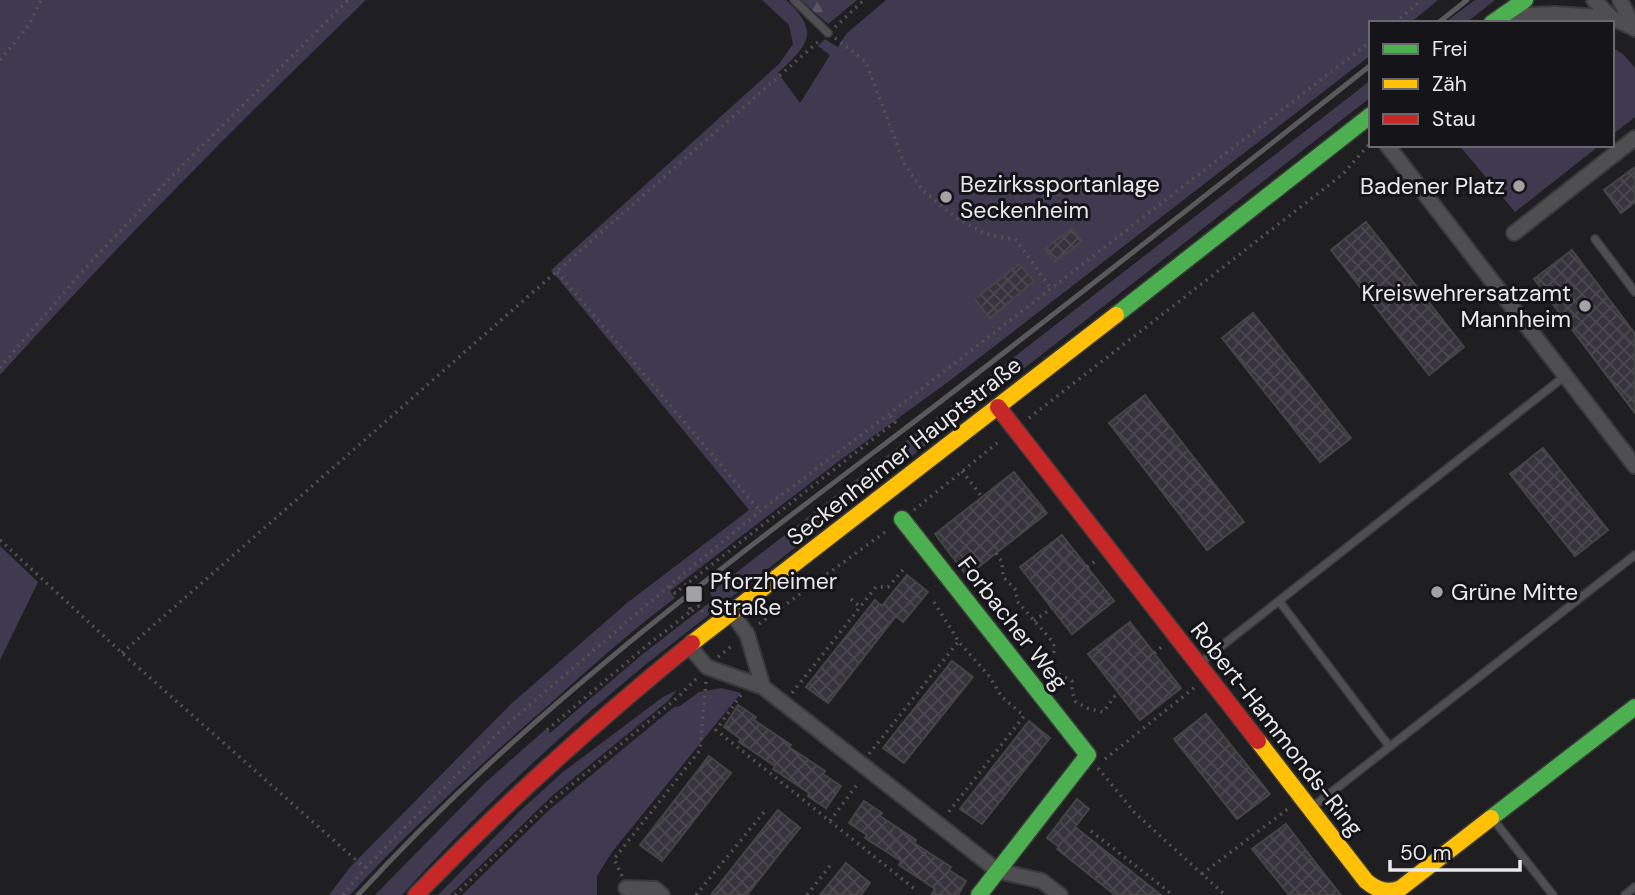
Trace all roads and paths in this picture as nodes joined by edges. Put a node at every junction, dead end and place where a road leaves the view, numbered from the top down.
1 (41, 0) edge
2 (348, 0) edge
3 (794, 0) edge
4 (864, 0) edge
5 (1422, 0) edge
6 (1525, 0) edge
7 (1594, 0) edge
8 (1625, 3) edge
9 (1612, 18) junction
10 (1497, 19) edge
11 (1397, 21) edge
12 (1635, 29) edge
13 (828, 33) junction
14 (1369, 43) edge
15 (0, 60) edge
16 (1369, 119) edge
17 (1635, 138) edge
18 (1389, 147) edge
19 (1514, 233) dead end
20 (1595, 239) dead end
21 (557, 272) junction
22 (1050, 287) junction
23 (1635, 292) edge
24 (0, 368) edge
25 (1565, 376) junction
26 (998, 407) junction
27 (889, 414) junction
28 (1635, 466) edge
29 (962, 471) dead end
30 (982, 497) dead end
31 (760, 511) junction
32 (902, 519) dead end
33 (0, 540) edge
34 (996, 553) dead end
35 (1635, 555) edge
36 (902, 570) dead end
37 (698, 576) dead end
38 (688, 583) dead end
39 (669, 586) junction
40 (850, 599) dead end
41 (1279, 601) junction
42 (934, 602) dead end
43 (860, 607) junction
44 (1052, 608) dead end
45 (690, 612) dead end
46 (731, 612) junction
47 (1034, 621) junction
48 (959, 642) junction
49 (689, 646) junction
50 (122, 653) junction
51 (707, 667) junction
52 (1203, 671) junction
53 (757, 685) junction
54 (1119, 694) dead end
55 (784, 703) junction
56 (1635, 707) edge
57 (547, 730) dead end
58 (1390, 746) junction
59 (1092, 760) junction
60 (865, 767) junction
61 (1306, 804) junction
62 (764, 812) dead end
63 (1492, 818) junction
64 (831, 821) junction
65 (939, 824) junction
66 (1091, 831) dead end
67 (833, 862) dead end
68 (365, 868) junction
69 (998, 871) junction
70 (1202, 874) junction
71 (1635, 887) edge
72 (626, 888) joint
73 (916, 890) dead end
74 (660, 894) edge
75 (343, 895) edge
76 (416, 895) edge
77 (696, 895) edge
78 (807, 895) edge
79 (979, 895) edge
80 (1060, 895) edge
81 (1173, 895) edge
82 (1225, 895) edge
83 (1553, 895) edge
84 (1625, 895) edge

1 - 15 path
2 - 24 path
3 - 13 lane
4 - 13 path
5 - 11 path
6 - 10 street
7 - 9 street
8 - 12 street
9 - 10 street
9 - 12 street
13 - 21 path
13 - 22 path
14 - 22 path
16 - 26 street, Seckenheimer Hauptstraße
17 - 19 street
18 - 25 street
20 - 23 lane
21 - 31 path
21 - 50 path
22 - 27 path
25 - 28 street
25 - 41 lane
26 - 46 street, Seckenheimer Hauptstraße
26 - 52 street, Robert-Hammonds-Ring
27 - 31 path
27 - 37 path
29 - 30 path
31 - 39 path
32 - 59 street, Forbacher Weg
33 - 50 path
34 - 47 path
35 - 58 lane
36 - 43 path
38 - 39 path
39 - 68 path
40 - 43 path
41 - 52 lane
41 - 58 lane
42 - 48 path
43 - 55 path
44 - 47 path
45 - 57 path
46 - 49 street, Seckenheimer Hauptstraße
46 - 53 street
47 - 54 path
48 - 60 path
48 - 65 path
49 - 51 street
49 - 76 street, Seckenheimer Hauptstraße
50 - 68 path
51 - 53 street
51 - 72 path
52 - 59 path
52 - 61 street, Robert-Hammonds-Ring
53 - 55 street
53 - 64 path
55 - 60 street
56 - 63 street, Robert-Hammonds-Ring
58 - 61 lane
59 - 69 street
59 - 70 path
60 - 64 path
60 - 65 street
61 - 63 street, Robert-Hammonds-Ring
61 - 70 path
62 - 77 path
63 - 83 lane
64 - 73 path
65 - 69 street
66 - 81 path
67 - 78 path
68 - 75 path
69 - 79 street
69 - 80 street
70 - 82 path
71 - 84 lane
72 - 74 street

